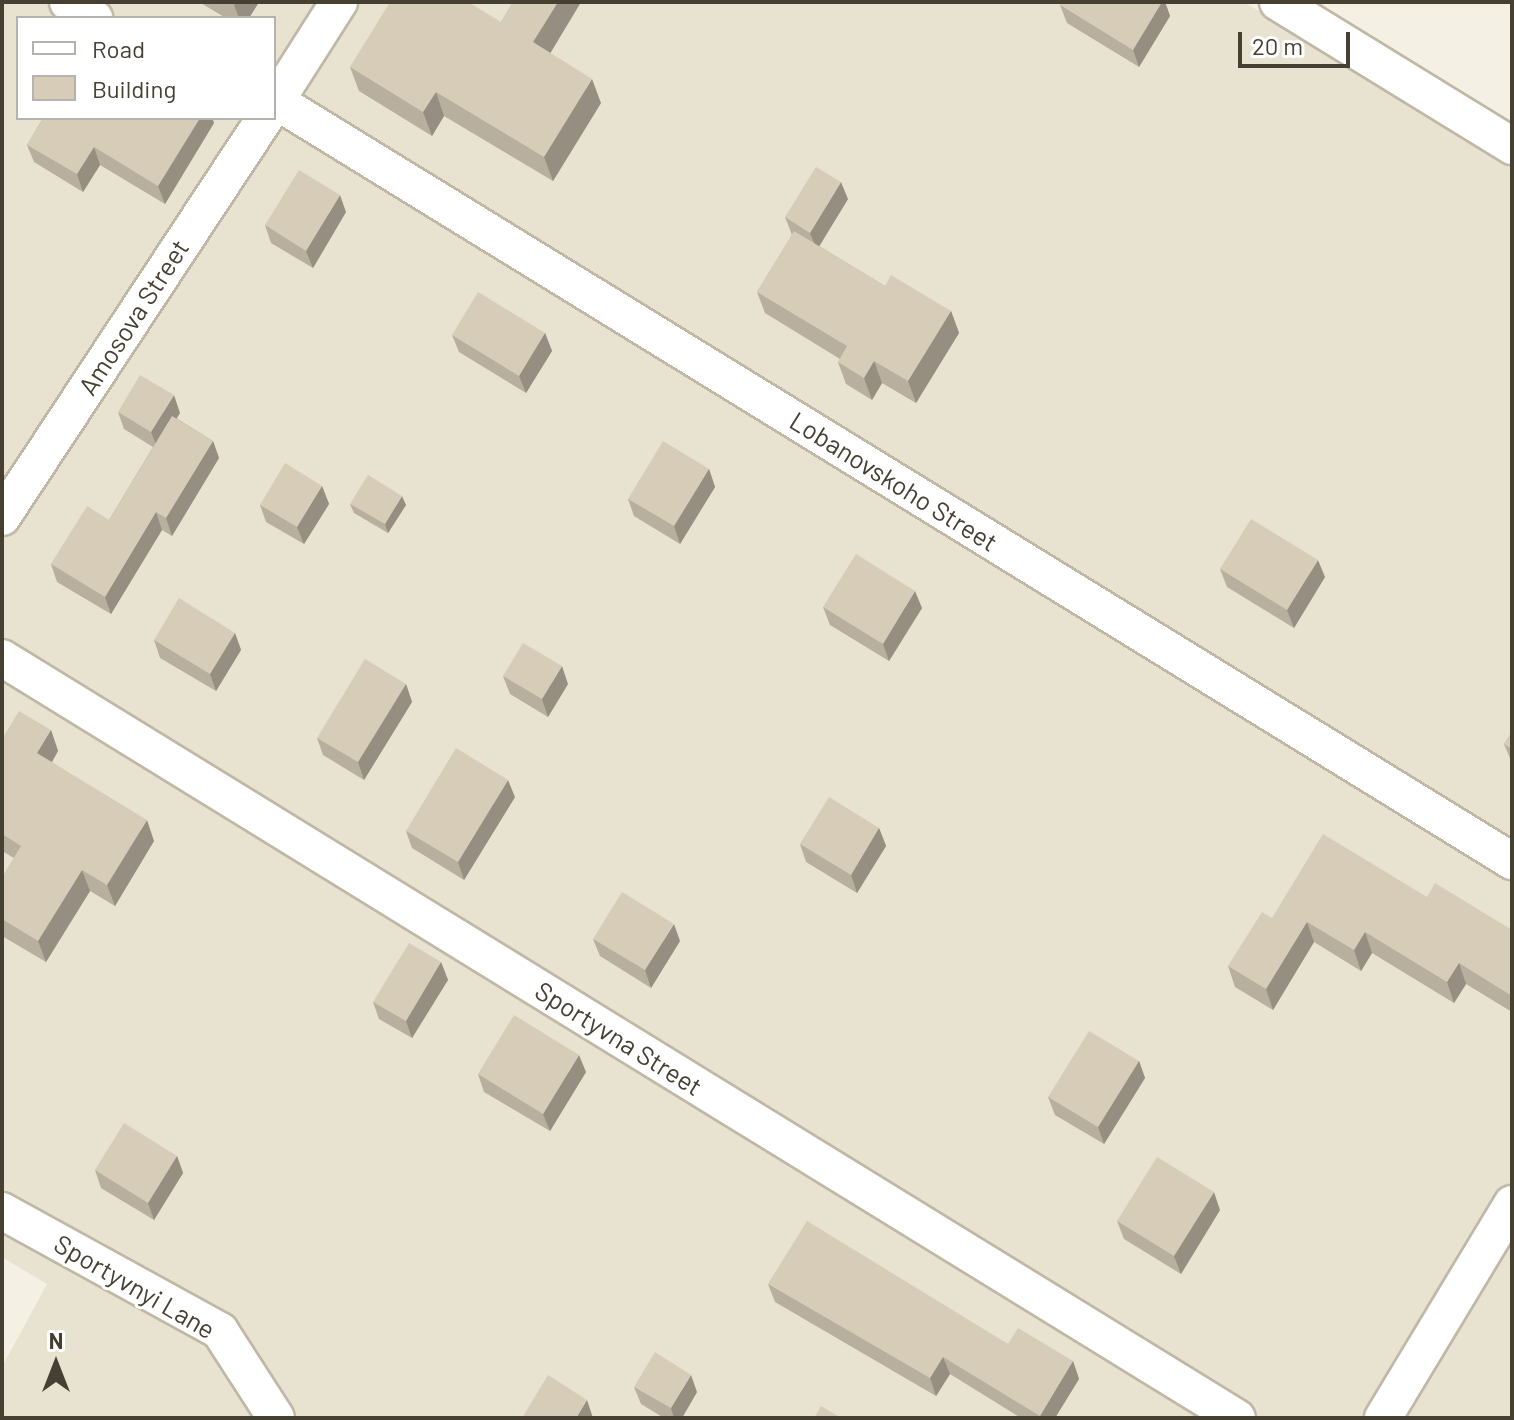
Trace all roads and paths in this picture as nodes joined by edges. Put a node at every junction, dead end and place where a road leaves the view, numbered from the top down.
1 (68, 2) edge
2 (339, 2) edge
3 (1278, 2) edge
4 (91, 16) edge
5 (276, 98) edge
6 (276, 119) edge
7 (261, 120) edge
8 (1512, 146) edge
9 (2, 517) edge
10 (2, 658) edge
11 (1512, 861) edge
12 (1512, 1204) edge
13 (2, 1211) edge
14 (276, 1418) edge
15 (1237, 1418) edge
16 (1383, 1418) edge

1 - 4 street
2 - 5 street, Amosova Street
3 - 8 street
6 - 11 street, Lobanovskoho Street
7 - 9 street, Amosova Street
10 - 15 street, Sportyvna Street
12 - 16 street
13 - 14 street, Sportyvnyi Lane

